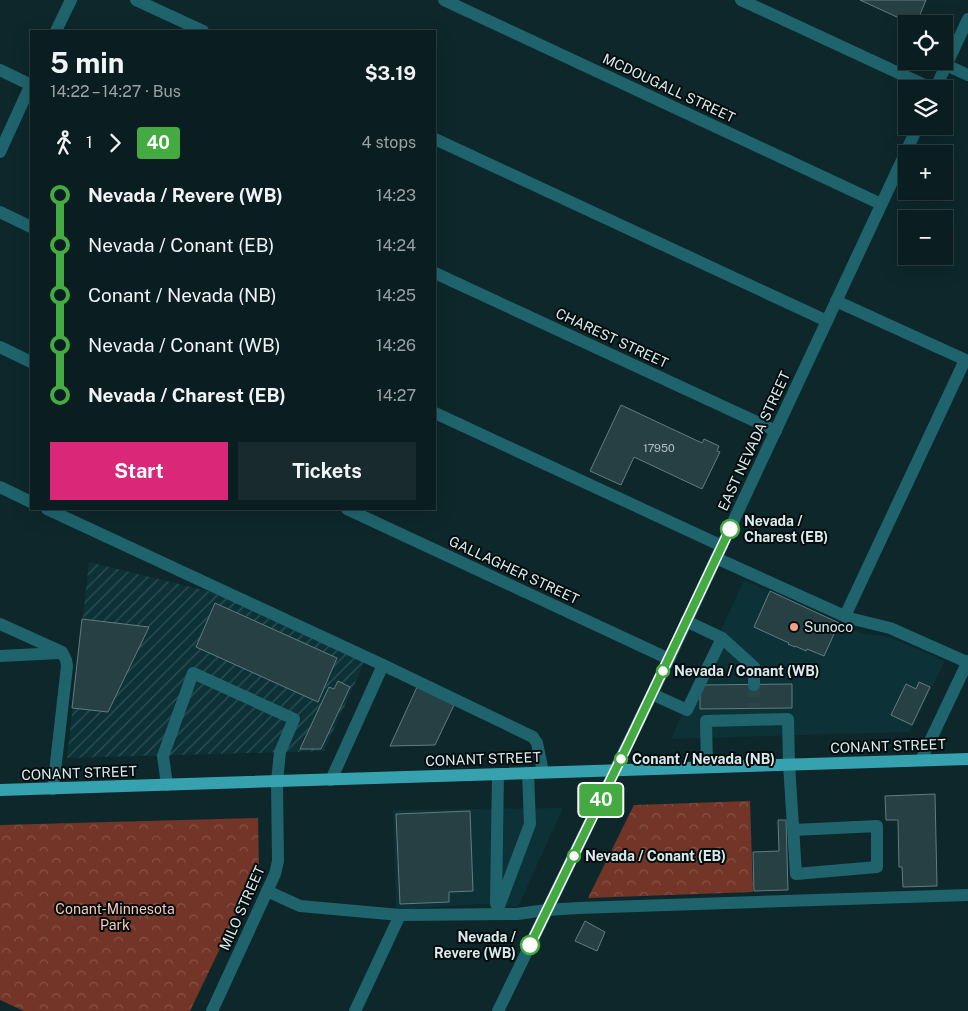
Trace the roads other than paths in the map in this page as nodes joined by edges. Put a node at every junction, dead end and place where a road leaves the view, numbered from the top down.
1 (71, 0) edge
2 (136, 0) edge
3 (444, 0) edge
4 (741, 0) edge
5 (968, 19) edge
6 (56, 30) edge
7 (201, 30) edge
8 (953, 50) edge
9 (953, 68) edge
10 (0, 70) edge
11 (968, 75) edge
12 (914, 80) edge
13 (30, 85) edge
14 (30, 87) edge
15 (914, 135) edge
16 (436, 139) edge
17 (0, 152) edge
18 (882, 204) junction
19 (0, 212) edge
20 (30, 227) edge
21 (436, 273) edge
22 (836, 301) junction
23 (827, 321) junction
24 (0, 347) edge
25 (967, 361) edge
26 (30, 362) edge
27 (436, 413) edge
28 (776, 431) junction
29 (0, 487) edge
30 (30, 502) edge
31 (49, 510) edge
32 (349, 510) edge
33 (722, 546) junction
34 (716, 558) junction
35 (845, 616) junction
36 (686, 621) junction
37 (0, 624) edge
38 (722, 638) junction
39 (62, 652) junction
40 (0, 656) edge
41 (669, 659) junction
42 (968, 661) edge
43 (383, 665) junction
44 (754, 685) tunnel mouth
45 (652, 694) junction
46 (687, 710) junction
47 (706, 721) junction
48 (968, 759) edge
49 (921, 760) junction
50 (789, 764) junction
51 (707, 767) junction
52 (615, 770) junction
53 (543, 772) junction
54 (528, 773) junction
55 (498, 774) junction
56 (331, 780) junction
57 (277, 782) junction
58 (167, 785) junction
59 (53, 789) junction
60 (0, 790) edge
61 (794, 830) junction
62 (267, 891) junction
63 (968, 895) edge
64 (547, 910) junction
65 (496, 914) junction
66 (400, 915) junction
67 (212, 1011) edge
68 (355, 1011) edge
69 (498, 1011) edge

1 - 6 street
2 - 7 street
3 - 18 street, MCDOUGALL STREET
4 - 12 street
5 - 8 street
9 - 11 street
10 - 13 street
14 - 17 street
15 - 18 street, EAST NEVADA STREET
16 - 23 street
18 - 22 street, EAST NEVADA STREET
19 - 20 street
21 - 28 street, CHAREST STREET
22 - 23 street, EAST NEVADA STREET
22 - 25 street
23 - 28 street, EAST NEVADA STREET
24 - 26 street
25 - 35 street
27 - 33 street
28 - 33 street, EAST NEVADA STREET
29 - 30 street
31 - 43 street
32 - 41 street, GALLAGHER STREET
33 - 34 street, EAST NEVADA STREET
34 - 35 street
34 - 36 street, EAST NEVADA STREET
35 - 42 street
36 - 38 street
36 - 41 street, EAST NEVADA STREET
37 - 39 street
38 - 44 street
38 - 46 street
39 - 40 street
39 - 59 street
41 - 45 street, EAST NEVADA STREET
42 - 49 street
43 - 53 street
43 - 56 street
45 - 46 street
45 - 52 street, EAST NEVADA STREET
46 - 47 street
47 - 50 street
47 - 51 street
48 - 49 main road, CONANT STREET
49 - 50 main road, CONANT STREET
50 - 51 main road, CONANT STREET
50 - 61 street
51 - 52 main road, CONANT STREET
52 - 53 main road, CONANT STREET
52 - 64 street, EAST NEVADA STREET
53 - 54 main road, CONANT STREET
54 - 55 main road, CONANT STREET
54 - 65 street
55 - 56 main road, CONANT STREET
55 - 65 street
56 - 57 main road, CONANT STREET
57 - 58 main road, CONANT STREET
57 - 58 street, MILO STREET
57 - 62 street, MILO STREET
58 - 59 main road, CONANT STREET
59 - 60 main road, CONANT STREET
61 - 61 street
62 - 66 street
62 - 67 street, MILO STREET
63 - 64 street
64 - 65 street
64 - 69 street, EAST NEVADA STREET
65 - 66 street
66 - 68 street

